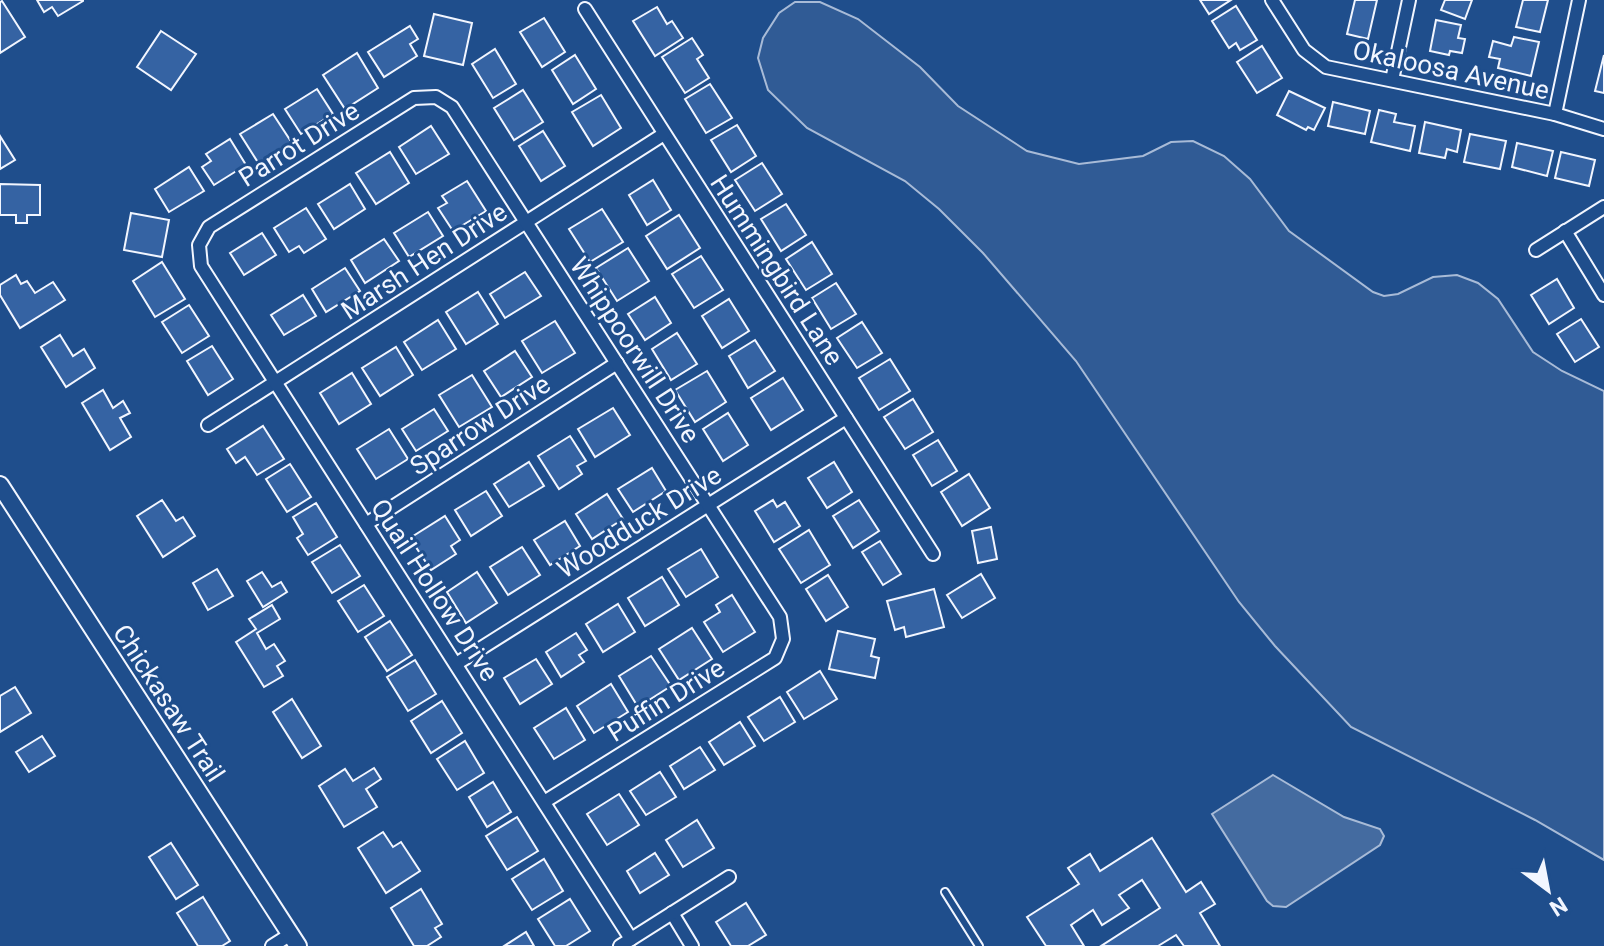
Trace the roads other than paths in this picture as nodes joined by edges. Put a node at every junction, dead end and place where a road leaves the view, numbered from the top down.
1 (1272, 0) edge
2 (1409, 0) edge
3 (1579, 0) edge
4 (585, 9) dead end
5 (1392, 80) junction
6 (452, 107) joint
7 (1555, 114) junction
8 (1604, 129) edge
9 (664, 134) junction
10 (1604, 207) edge
11 (526, 222) junction
12 (1565, 231) junction
13 (1536, 250) dead end
14 (201, 266) joint
15 (1604, 295) edge
16 (617, 363) junction
17 (275, 382) junction
18 (846, 418) junction
19 (208, 425) dead end
20 (0, 485) edge
21 (708, 505) junction
22 (366, 524) junction
23 (933, 554) dead end
24 (780, 617) joint
25 (456, 664) junction
26 (544, 802) junction
27 (729, 877) dead end
28 (945, 892) dead end
29 (672, 913) junction
30 (294, 940) edge
31 (625, 942) edge
32 (272, 946) edge
33 (692, 946) edge
34 (979, 946) edge

1 - 5 street, Okaloosa Avenue
2 - 5 street
3 - 7 street
4 - 9 street, Hummingbird Lane
5 - 7 street, Okaloosa Avenue
6 - 11 street, Whippoorwill Drive
6 - 14 street, Parrot Drive
7 - 8 street, Okaloosa Avenue
9 - 11 street, Marsh Hen Drive
9 - 18 street, Hummingbird Lane
10 - 12 street
11 - 16 street, Whippoorwill Drive
11 - 17 street, Marsh Hen Drive
12 - 13 street
12 - 15 street
14 - 17 street, Quail Hollow Drive
16 - 21 street, Whippoorwill Drive
16 - 22 street, Sparrow Drive
17 - 19 street, Marsh Hen Drive
17 - 22 street, Quail Hollow Drive
18 - 21 street, Woodduck Drive
18 - 23 street, Hummingbird Lane
20 - 30 street, Chickasaw Trail
21 - 24 street, Whippoorwill Drive
21 - 25 street, Woodduck Drive
22 - 25 street, Quail Hollow Drive
24 - 26 street, Puffin Drive
25 - 26 street, Quail Hollow Drive
26 - 31 street, Quail Hollow Drive
27 - 29 street
28 - 34 lane
29 - 31 street
29 - 33 street
30 - 32 street

